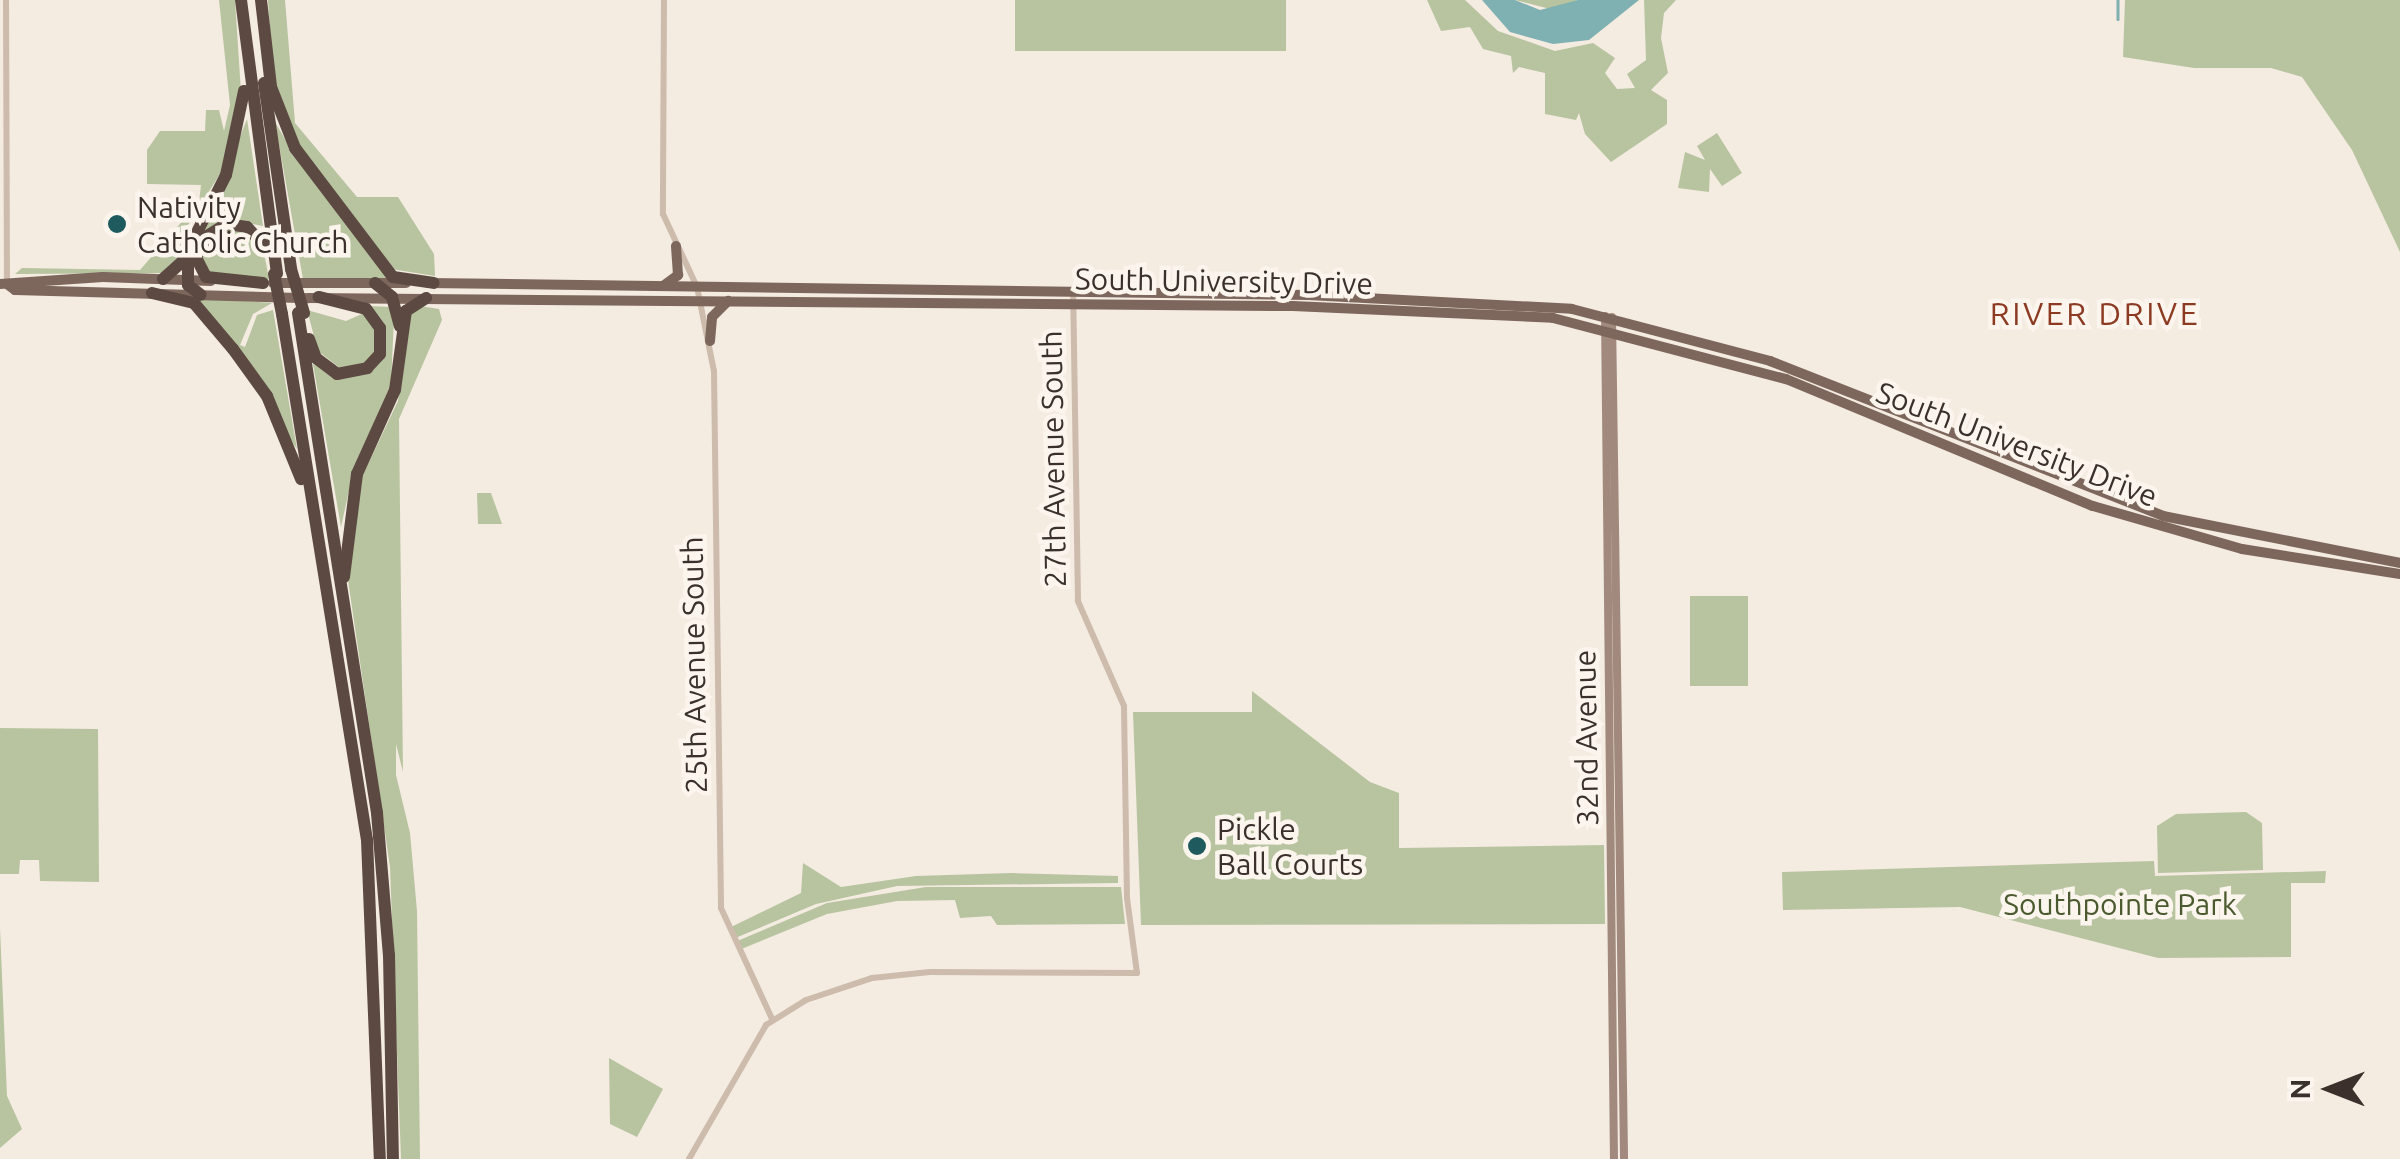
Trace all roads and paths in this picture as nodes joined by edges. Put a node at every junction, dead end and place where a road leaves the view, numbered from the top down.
1 (6, 0) edge
2 (241, 0) edge
3 (260, 0) edge
4 (664, 0) edge
5 (246, 53) junction
6 (188, 245) junction
7 (676, 246) junction
8 (271, 277) junction
9 (164, 279) junction
10 (188, 280) junction
11 (376, 283) junction
12 (438, 283) junction
13 (4, 284) edge
14 (480, 284) junction
15 (660, 287) junction
16 (697, 287) junction
17 (825, 289) junction
18 (98, 290) junction
19 (875, 290) junction
20 (152, 293) junction
21 (201, 294) junction
22 (1203, 294) junction
23 (1293, 295) junction
24 (319, 298) junction
25 (392, 298) junction
26 (411, 298) junction
27 (426, 298) junction
28 (1073, 298) junction
29 (442, 299) junction
30 (698, 301) junction
31 (728, 301) junction
32 (773, 302) junction
33 (831, 302) junction
34 (1160, 305) junction
35 (1244, 306) junction
36 (301, 313) junction
37 (1609, 316) junction
38 (1609, 332) junction
39 (710, 341) junction
40 (403, 354) junction
41 (315, 533) junction
42 (2400, 563) edge
43 (2400, 574) edge
44 (343, 604) junction
45 (772, 1019) junction
46 (378, 1069) junction
47 (372, 1159) edge
48 (380, 1159) edge
49 (396, 1159) edge
50 (689, 1159) edge
51 (1614, 1159) edge
52 (1624, 1159) edge

1 - 13 street
2 - 5 highway
3 - 12 highway
3 - 36 highway, bridge
4 - 7 street
5 - 6 highway
5 - 8 highway
6 - 9 highway
6 - 10 highway
7 - 15 main road
7 - 16 street
8 - 8 highway
8 - 10 main road, South University Drive
8 - 11 main road, South University Drive
8 - 41 highway, bridge
9 - 10 main road, South University Drive
9 - 13 main road, South University Drive
9 - 18 main road
10 - 21 highway
11 - 12 main road, South University Drive
11 - 25 highway
12 - 14 main road, South University Drive
12 - 26 main road
13 - 18 main road, South University Drive
14 - 15 main road, South University Drive
14 - 29 main road
15 - 16 main road, South University Drive
16 - 17 main road, South University Drive
16 - 30 street, 25th Avenue South
17 - 19 main road, South University Drive
17 - 32 main road
18 - 20 main road, South University Drive
19 - 28 main road, South University Drive
19 - 33 main road
20 - 21 main road, South University Drive
20 - 41 highway
21 - 24 main road, South University Drive
22 - 23 main road, South University Drive
22 - 28 main road, South University Drive
22 - 34 main road
23 - 35 main road
23 - 37 main road, South University Drive
24 - 25 main road, South University Drive
24 - 36 highway
25 - 26 main road, South University Drive
25 - 40 highway
26 - 27 main road, South University Drive
27 - 29 main road, South University Drive
27 - 40 highway
28 - 33 main road, South University Drive
28 - 34 main road, South University Drive
28 - 45 street, 27th Avenue South
29 - 30 main road, South University Drive
30 - 31 main road, South University Drive
30 - 39 street, 25th Avenue South
31 - 32 main road, South University Drive
31 - 39 main road
32 - 33 main road, South University Drive
34 - 35 main road, South University Drive
35 - 38 main road, South University Drive
36 - 44 highway
37 - 38 main road, 32nd Avenue
37 - 42 main road, South University Drive
38 - 43 main road, South University Drive
38 - 51 main road, 32nd Avenue
38 - 52 main road, 32nd Avenue
39 - 45 street, 25th Avenue South
40 - 44 highway
41 - 46 highway
44 - 49 highway
45 - 50 street
46 - 47 highway
46 - 48 highway

